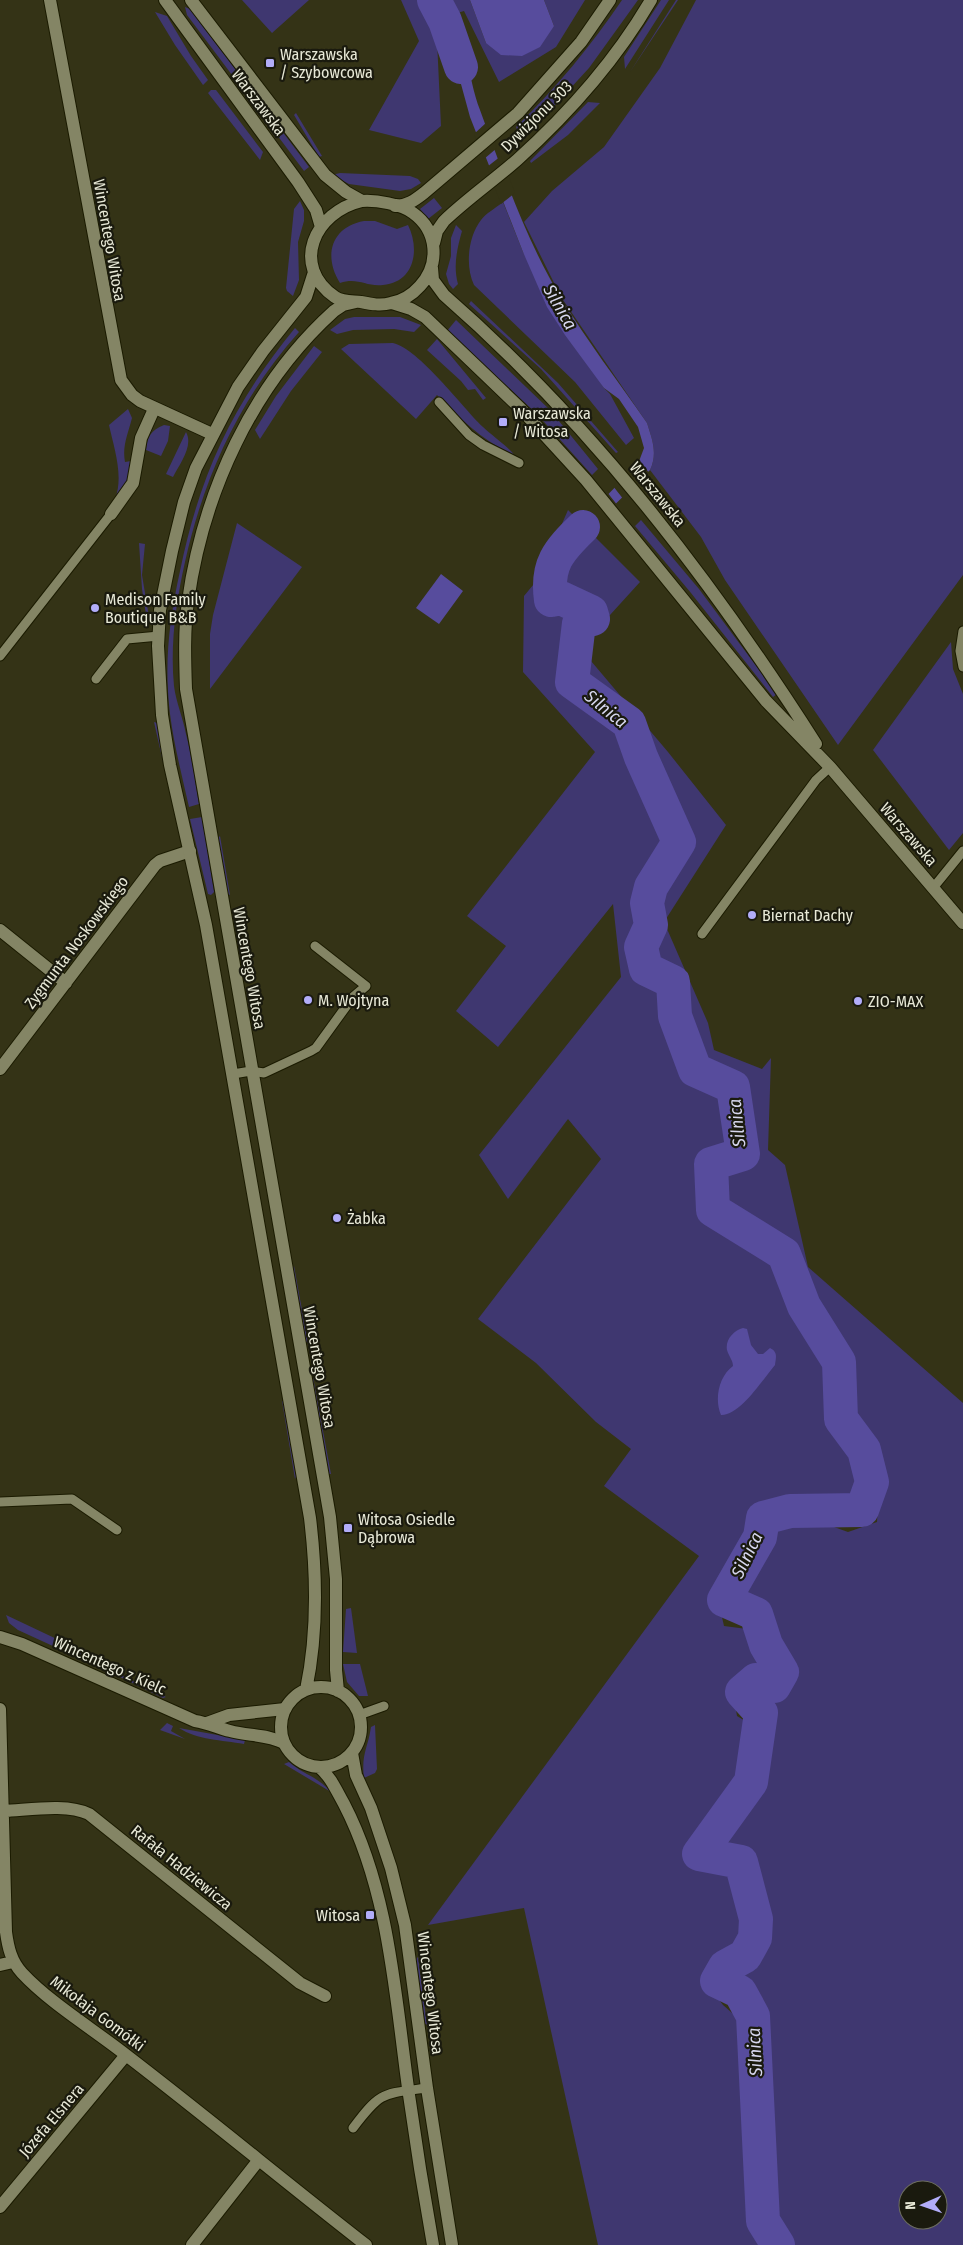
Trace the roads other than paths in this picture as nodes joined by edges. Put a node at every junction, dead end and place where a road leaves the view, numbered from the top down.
1 (50, 0) edge
2 (165, 0) edge
3 (191, 0) edge
4 (610, 0) edge
5 (651, 0) edge
6 (362, 201) junction
7 (392, 206) junction
8 (321, 227) junction
9 (434, 243) junction
10 (432, 268) junction
11 (314, 272) junction
12 (356, 302) junction
13 (392, 303) junction
14 (439, 402) dead end
15 (154, 409) junction
16 (212, 434) junction
17 (519, 463) dead end
18 (111, 514) joint
19 (963, 631) edge
20 (159, 636) junction
21 (0, 656) edge
22 (963, 667) edge
23 (96, 680) dead end
24 (830, 767) junction
25 (190, 851) junction
26 (963, 851) edge
27 (933, 888) junction
28 (963, 923) edge
29 (0, 930) edge
30 (702, 934) dead end
31 (315, 946) dead end
32 (66, 983) junction
33 (0, 1070) edge
34 (252, 1071) junction
35 (233, 1074) junction
36 (0, 1502) edge
37 (117, 1530) dead end
38 (0, 1637) edge
39 (306, 1690) junction
40 (338, 1691) junction
41 (384, 1706) dead end
42 (0, 1709) edge
43 (285, 1709) junction
44 (359, 1715) junction
45 (207, 1723) junction
46 (284, 1743) junction
47 (352, 1752) junction
48 (319, 1767) junction
49 (1, 1778) edge
50 (4, 1811) junction
51 (13, 1962) junction
52 (0, 1965) edge
53 (325, 1996) dead end
54 (126, 2054) junction
55 (426, 2088) junction
56 (408, 2090) junction
57 (353, 2128) dead end
58 (258, 2161) junction
59 (0, 2207) edge
60 (192, 2245) edge
61 (366, 2245) edge
62 (433, 2245) edge
63 (452, 2245) edge

1 - 15 main road, Wincentego Witosa
2 - 8 main road, Warszawska
3 - 6 main road, Warszawska
4 - 7 main road, Dywizjonu 303
5 - 9 main road, Dywizjonu 303
6 - 7 main road
6 - 8 main road
7 - 9 main road
8 - 11 main road
9 - 10 main road
10 - 13 main road
10 - 24 main road, Warszawska
11 - 12 main road
11 - 16 main road
12 - 13 main road
12 - 34 main road, Wincentego Witosa
13 - 24 main road, Warszawska
14 - 17 lane
15 - 16 main road, Wincentego Witosa
15 - 18 main road
16 - 20 main road
18 - 21 lane
19 - 22 lane
20 - 23 lane
20 - 25 main road
24 - 27 main road, Warszawska
24 - 30 lane
25 - 32 main road, Zygmunta Noskowskiego
25 - 35 main road
26 - 27 lane
27 - 28 main road, Warszawska
29 - 32 main road
31 - 34 lane
32 - 33 main road, Zygmunta Noskowskiego
34 - 35 lane
34 - 40 main road, Wincentego Witosa
35 - 39 main road
36 - 37 lane
38 - 45 main road, Wincentego z Kielc
39 - 40 main road
39 - 43 main road
40 - 44 main road
41 - 44 lane
42 - 49 main road, Mikołaja Gomółki
43 - 45 main road
43 - 46 main road
44 - 47 main road
45 - 46 main road, Wincentego z Kielc
46 - 48 main road
47 - 48 main road
47 - 55 main road, Wincentego Witosa
48 - 56 main road
49 - 50 main road, Mikołaja Gomółki
50 - 51 main road, Mikołaja Gomółki
50 - 53 main road, Rafała Hadziewicza
51 - 52 main road
51 - 54 main road, Mikołaja Gomółki
54 - 58 main road, Mikołaja Gomółki
54 - 59 main road, Józefa Elsnera
55 - 56 lane
55 - 63 main road, Wincentego Witosa
56 - 57 lane
56 - 62 main road
58 - 60 main road
58 - 61 main road, Mikołaja Gomółki

